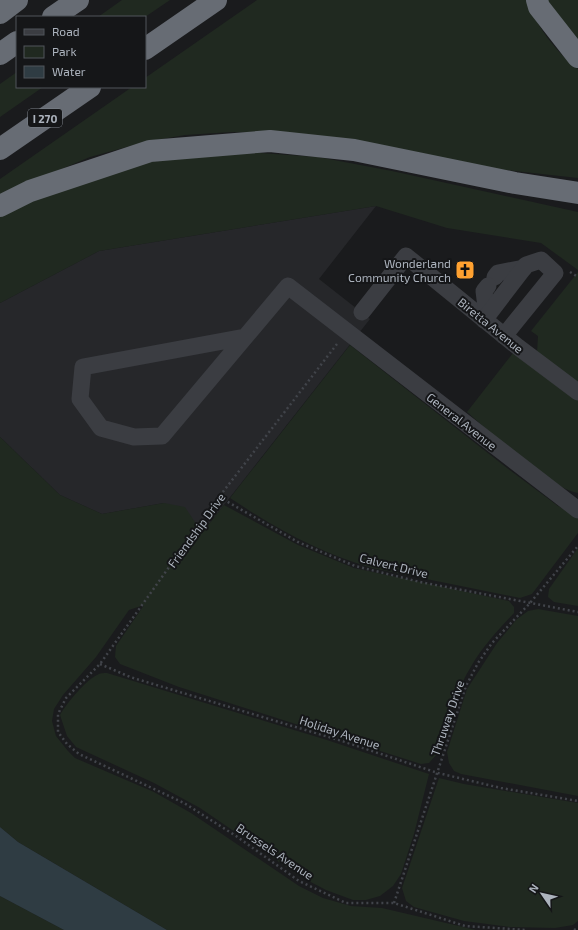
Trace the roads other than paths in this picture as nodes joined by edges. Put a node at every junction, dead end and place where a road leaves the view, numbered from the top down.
1 (18, 0) edge
2 (78, 0) edge
3 (216, 0) edge
4 (537, 0) edge
5 (0, 13) edge
6 (54, 16) edge
7 (16, 43) edge
8 (146, 48) edge
9 (0, 54) edge
10 (578, 57) edge
11 (89, 88) edge
12 (0, 149) edge
13 (578, 192) edge
14 (0, 206) edge
15 (524, 268) junction
16 (362, 312) dead end
17 (486, 317) junction
18 (504, 336) junction
19 (245, 337) junction
20 (578, 392) edge
21 (578, 510) edge

1 - 5 highway
2 - 6 highway
3 - 8 highway
4 - 10 highway
7 - 9 highway
11 - 12 highway, I 270
13 - 14 highway
15 - 17 street
15 - 17 street
15 - 18 street
16 - 17 street, Biretta Avenue
17 - 18 street, Biretta Avenue
18 - 20 street, Biretta Avenue
19 - 19 street
19 - 21 street, General Avenue

